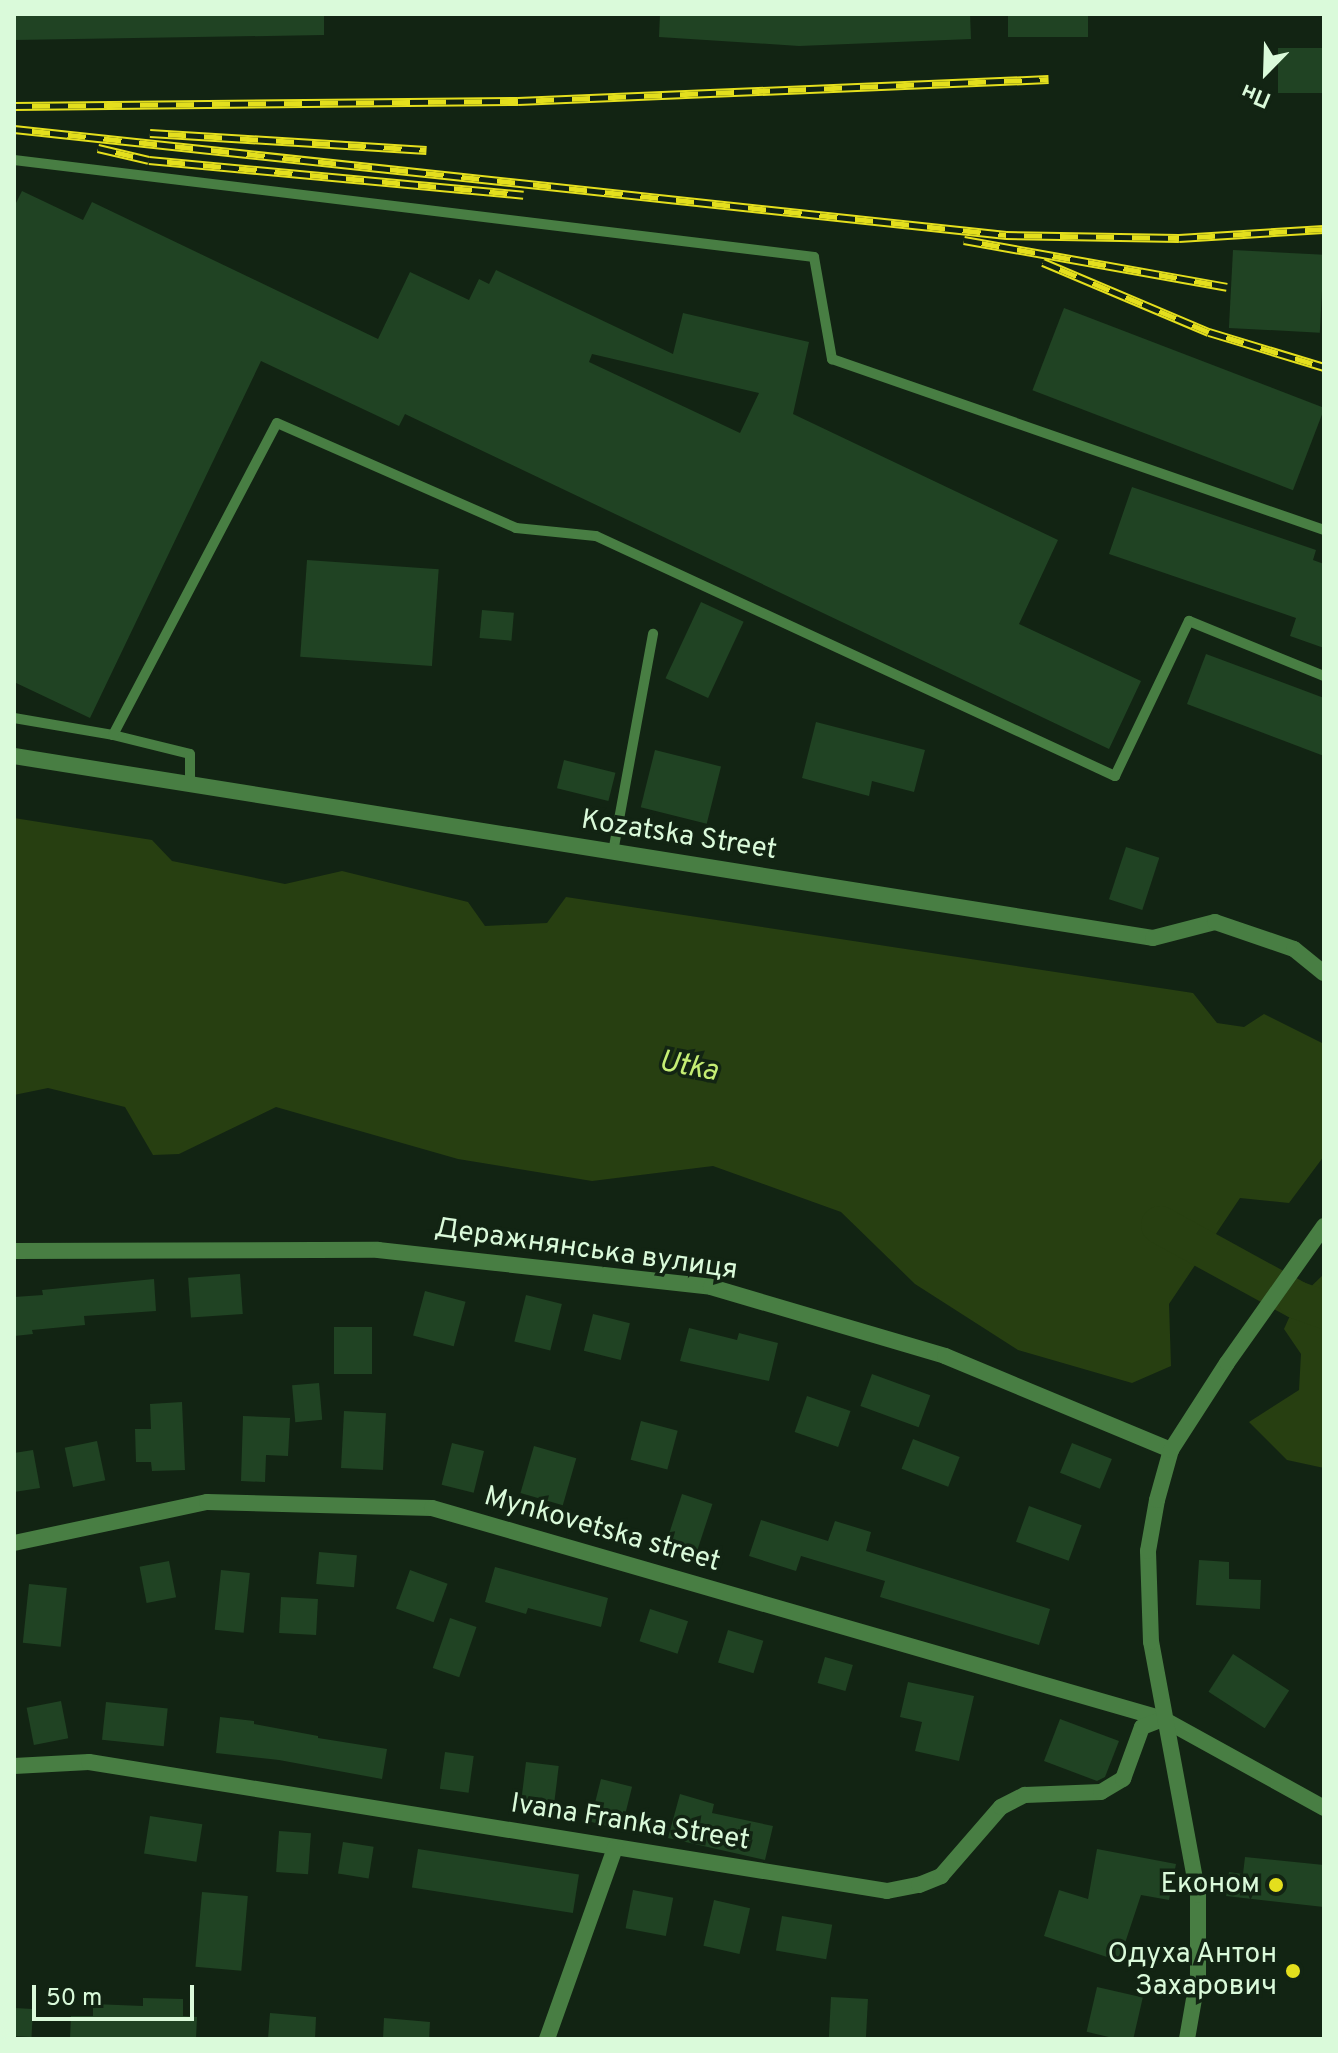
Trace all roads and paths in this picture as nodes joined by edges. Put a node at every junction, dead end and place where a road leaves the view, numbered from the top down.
1 (14, 160) edge
2 (1324, 530) edge
3 (653, 634) dead end
4 (1324, 676) edge
5 (14, 718) edge
6 (113, 735) junction
7 (14, 756) edge
8 (190, 784) junction
9 (613, 852) junction
10 (1324, 973) edge
11 (1324, 1226) edge
12 (14, 1251) edge
13 (1171, 1450) junction
14 (14, 1543) edge
15 (1163, 1719) junction
16 (14, 1766) edge
17 (1324, 1808) edge
18 (615, 1848) junction
19 (547, 2039) edge
20 (1187, 2039) edge

1 - 2 lane
3 - 9 lane
4 - 6 lane
5 - 6 lane
6 - 8 lane
7 - 8 street, Kozatska Street
8 - 9 street, Kozatska Street
9 - 10 street, Kozatska Street
11 - 13 street
12 - 13 street, Деражнянська вулиця
13 - 15 street
14 - 15 street, Mynkovetska street
15 - 17 street, Mynkovetska street
15 - 18 street, Ivana Franka Street
15 - 20 street
16 - 18 street, Ivana Franka Street
18 - 19 street

